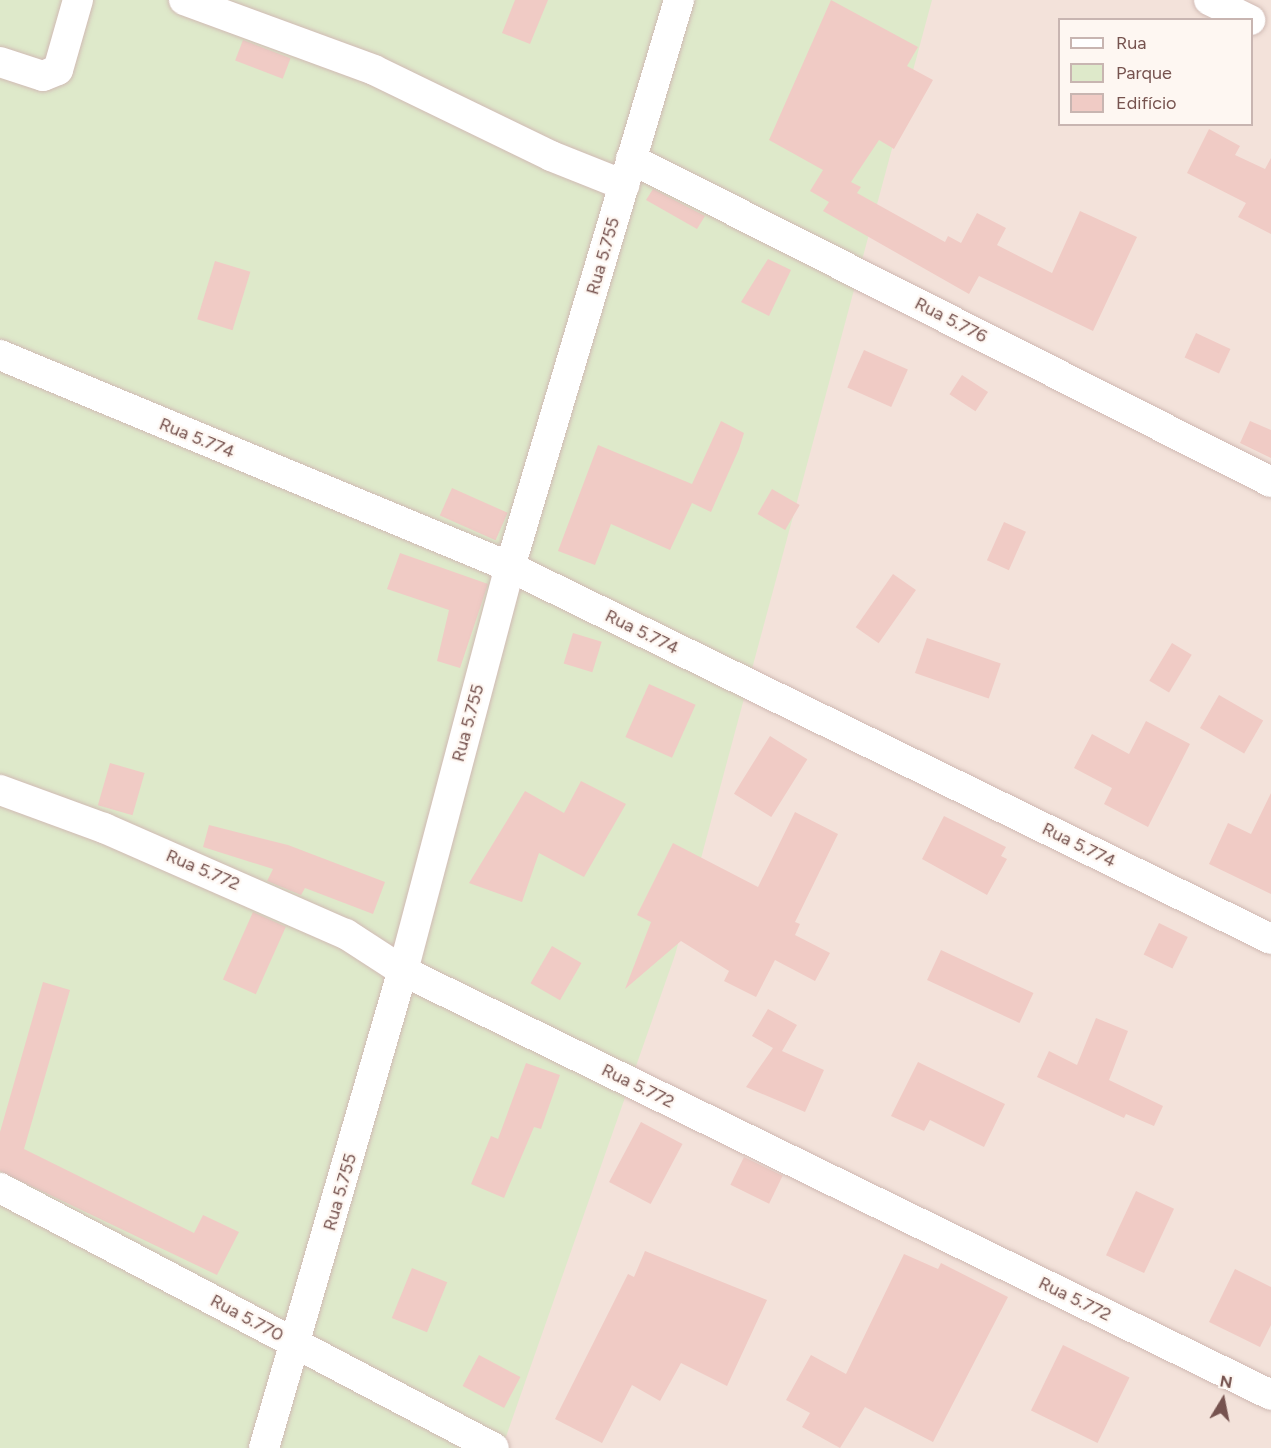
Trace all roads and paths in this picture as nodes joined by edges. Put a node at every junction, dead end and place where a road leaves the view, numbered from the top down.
1 (78, 0) edge
2 (184, 0) edge
3 (679, 0) edge
4 (1209, 0) edge
5 (1246, 18) edge
6 (1253, 21) edge
7 (1271, 30) edge
8 (0, 62) edge
9 (627, 172) junction
10 (0, 355) edge
11 (1271, 482) edge
12 (510, 567) junction
13 (0, 790) edge
14 (1271, 939) edge
15 (403, 971) junction
16 (3, 1198) edge
17 (296, 1344) junction
18 (1271, 1395) edge
19 (264, 1448) edge
20 (495, 1448) edge

1 - 8 street
2 - 9 street, Rua 5.776
3 - 9 street, Rua 5.755
4 - 5 street
6 - 7 street
9 - 11 street, Rua 5.776
9 - 12 street, Rua 5.755
10 - 12 street, Rua 5.774
12 - 14 street, Rua 5.774
12 - 15 street, Rua 5.755
13 - 15 street, Rua 5.772
15 - 17 street, Rua 5.755
15 - 18 street, Rua 5.772
16 - 17 street, Rua 5.770
17 - 19 street, Rua 5.755
17 - 20 street, Rua 5.770

